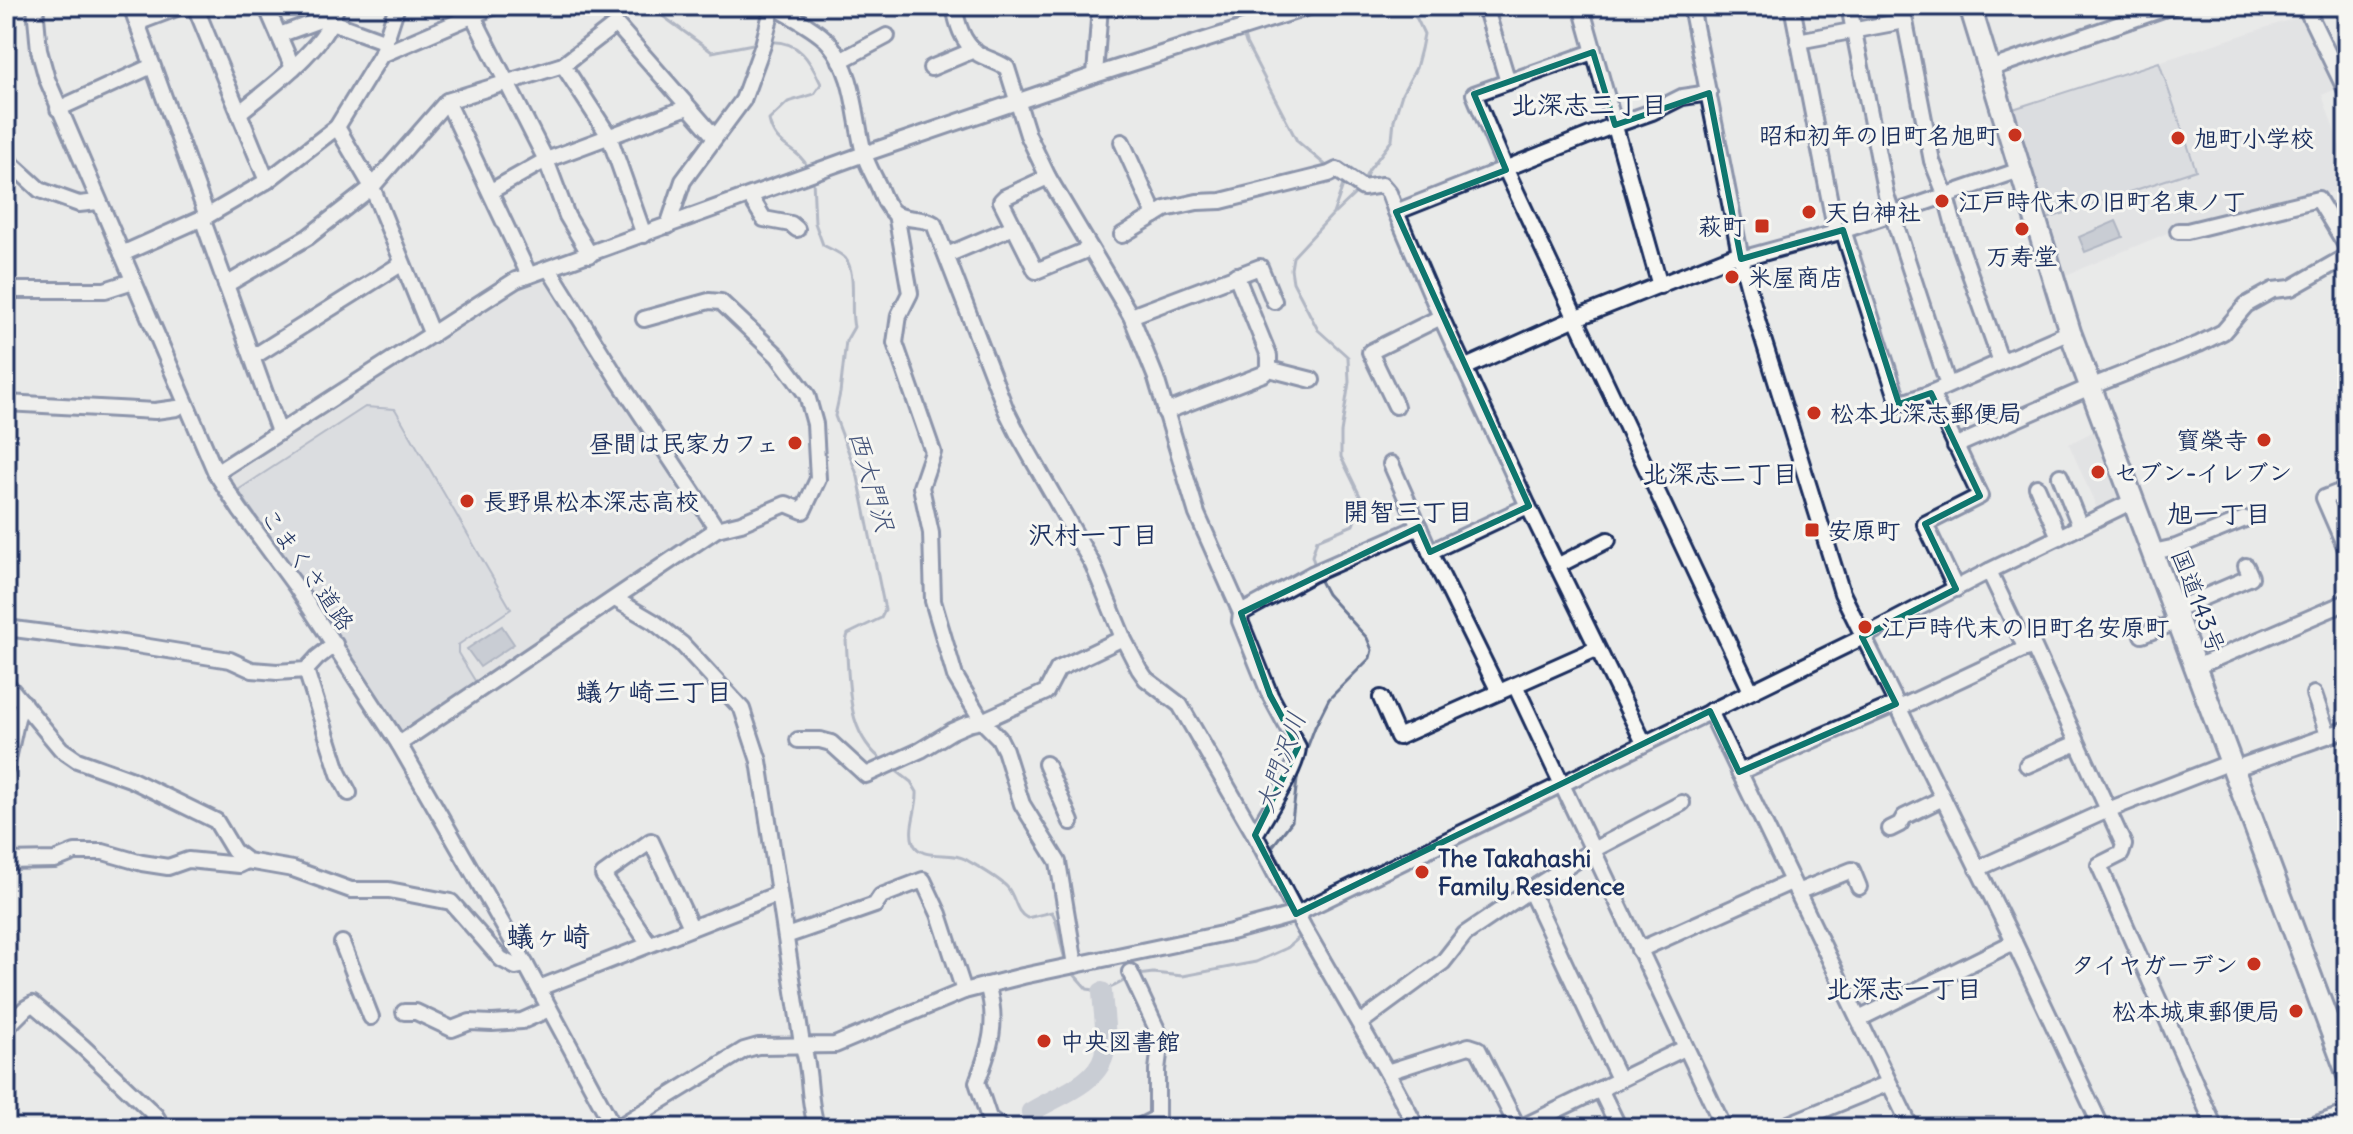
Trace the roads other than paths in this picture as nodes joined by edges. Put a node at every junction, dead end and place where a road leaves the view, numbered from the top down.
1 (35, 6) edge
2 (131, 6) edge
3 (182, 6) edge
4 (195, 6) edge
5 (266, 6) edge
6 (336, 6) edge
7 (397, 6) edge
8 (495, 6) edge
9 (954, 6) edge
10 (1100, 6) edge
11 (1312, 6) edge
12 (1485, 6) edge
13 (1581, 6) edge
14 (1691, 6) edge
15 (1792, 6) edge
16 (1849, 6) edge
17 (1970, 6) edge
18 (2172, 6) edge
19 (2305, 6) edge
20 (776, 7) edge
21 (1903, 14) edge
22 (473, 16) junction
23 (333, 22) junction
24 (137, 23) junction
25 (1853, 31) junction
26 (279, 35) junction
27 (887, 36) dead end
28 (1798, 41) junction
29 (384, 48) junction
30 (974, 50) junction
31 (1593, 52) junction
32 (2347, 60) edge
33 (840, 61) junction
34 (563, 65) junction
35 (152, 66) junction
36 (2332, 66) junction
37 (293, 68) junction
38 (931, 68) dead end
39 (1989, 69) junction
40 (1095, 75) junction
41 (507, 82) junction
42 (1508, 82) junction
43 (1709, 93) junction
44 (2347, 93) edge
45 (447, 101) junction
46 (1018, 102) junction
47 (688, 107) junction
48 (58, 109) junction
49 (239, 113) junction
50 (1615, 125) junction
51 (337, 127) junction
52 (609, 136) junction
53 (714, 136) junction
54 (1122, 142) dead end
55 (864, 154) junction
56 (6, 159) edge
57 (546, 160) junction
58 (1506, 170) junction
59 (2020, 170) junction
60 (1048, 177) junction
61 (267, 181) junction
62 (372, 187) junction
63 (491, 191) junction
64 (750, 196) junction
65 (1946, 196) junction
66 (98, 202) junction
67 (1396, 212) junction
68 (1893, 213) junction
69 (896, 214) junction
70 (1155, 215) junction
71 (204, 217) junction
72 (668, 226) junction
73 (1013, 227) junction
74 (797, 229) dead end
75 (2178, 231) dead end
76 (1840, 232) junction
77 (644, 235) junction
78 (1122, 235) dead end
79 (2347, 247) edge
80 (1089, 249) junction
81 (122, 254) junction
82 (590, 255) junction
83 (947, 255) junction
84 (1740, 256) junction
85 (2347, 256) edge
86 (401, 264) junction
87 (549, 269) junction
88 (529, 275) junction
89 (1236, 275) junction
90 (133, 281) junction
91 (226, 285) junction
92 (1660, 286) junction
93 (6, 290) edge
94 (1274, 301) dead end
95 (1131, 316) junction
96 (1441, 317) junction
97 (644, 319) dead end
98 (1575, 319) junction
99 (2070, 332) junction
100 (432, 335) junction
101 (253, 357) junction
102 (2001, 362) junction
103 (1464, 368) junction
104 (1269, 369) junction
105 (1312, 380) dead end
106 (1948, 385) junction
107 (2090, 387) junction
108 (1931, 393) junction
109 (6, 403) edge
110 (1396, 406) dead end
111 (177, 408) dead end
112 (1165, 412) junction
113 (279, 432) junction
114 (1955, 446) junction
115 (1391, 464) dead end
116 (216, 473) junction
117 (2060, 476) dead end
118 (2037, 487) dead end
119 (2347, 489) edge
120 (2133, 501) junction
121 (1528, 506) junction
122 (2080, 526) junction
123 (2239, 526) dead end
124 (1419, 527) junction
125 (717, 529) junction
126 (2059, 537) junction
127 (1608, 540) dead end
128 (2347, 551) edge
129 (1430, 552) junction
130 (2153, 552) junction
131 (1557, 566) junction
132 (1989, 571) junction
133 (2252, 572) dead end
134 (1956, 589) junction
135 (615, 599) junction
136 (2347, 602) edge
137 (1241, 613) junction
138 (2176, 616) junction
139 (6, 628) edge
140 (2142, 635) dead end
141 (1862, 637) junction
142 (1123, 638) junction
143 (335, 644) junction
144 (1596, 649) junction
145 (2026, 649) junction
146 (2196, 667) junction
147 (306, 670) junction
148 (6, 683) edge
149 (1515, 685) junction
150 (1751, 691) junction
151 (1499, 692) junction
152 (2314, 694) dead end
153 (1381, 698) dead end
154 (23, 702) junction
155 (1898, 706) junction
156 (1710, 711) junction
157 (982, 721) junction
158 (2347, 729) edge
159 (2328, 735) junction
160 (798, 740) dead end
161 (1644, 743) junction
162 (2077, 743) junction
163 (399, 744) junction
164 (6, 764) edge
165 (1046, 764) dead end
166 (2027, 765) dead end
167 (2232, 765) junction
168 (1739, 772) junction
169 (1562, 783) junction
170 (349, 793) dead end
171 (1943, 798) junction
172 (1682, 803) dead end
173 (2108, 810) junction
174 (1071, 822) dead end
175 (1890, 829) dead end
176 (1255, 835) junction
177 (1593, 850) junction
178 (6, 861) edge
179 (247, 861) junction
180 (1977, 869) junction
181 (1794, 887) junction
182 (1859, 887) dead end
183 (1530, 890) junction
184 (778, 894) junction
185 (1301, 911) junction
186 (691, 927) junction
187 (786, 936) junction
188 (2014, 942) junction
189 (342, 943) dead end
190 (649, 944) junction
191 (1639, 950) junction
192 (526, 965) junction
193 (1071, 966) junction
194 (1131, 975) dead end
195 (987, 985) junction
196 (539, 988) junction
197 (964, 991) junction
198 (549, 1009) junction
199 (404, 1012) dead end
200 (371, 1017) dead end
201 (1859, 1019) junction
202 (1360, 1023) junction
203 (6, 1028) edge
204 (802, 1044) junction
205 (1685, 1048) junction
206 (2346, 1064) edge
207 (1387, 1072) junction
208 (1619, 1079) junction
209 (1889, 1083) junction
210 (1600, 1089) junction
211 (2347, 1113) edge
212 (163, 1128) edge
213 (615, 1128) edge
214 (817, 1128) edge
215 (1002, 1128) edge
216 (1137, 1128) edge
217 (1417, 1128) edge
218 (1519, 1128) edge
219 (1619, 1128) edge
220 (1724, 1128) edge
221 (1779, 1128) edge
222 (1911, 1128) edge
223 (2102, 1128) edge
224 (2215, 1128) edge
225 (2306, 1128) edge

1 - 48 street, こまくさ道路
2 - 24 street
3 - 24 street
4 - 49 street
5 - 26 street
6 - 23 street
7 - 29 street
8 - 22 street
9 - 30 street
10 - 40 street
11 - 40 street
12 - 42 street
13 - 31 street
14 - 43 street
15 - 28 street
16 - 25 street
17 - 39 highway, 国道143号
18 - 39 street
19 - 36 street
20 - 33 street
20 - 53 street
21 - 25 street
21 - 65 street
22 - 29 street
22 - 41 street
23 - 26 street
23 - 29 street
23 - 37 street
24 - 35 street
25 - 28 street
25 - 68 street
26 - 37 street
27 - 33 street
28 - 76 street
29 - 51 street
30 - 38 street
30 - 46 street
31 - 42 street
31 - 50 street
32 - 36 street
33 - 55 street
34 - 41 street
34 - 47 street
34 - 52 street
35 - 48 street
35 - 71 street
36 - 44 street
37 - 49 street
39 - 59 highway, 国道143号
40 - 46 street
41 - 45 street
41 - 57 street
42 - 58 street
43 - 50 street
43 - 84 street
45 - 62 street
45 - 63 street
46 - 55 street
46 - 60 street
47 - 52 street
47 - 53 street
48 - 66 street, こまくさ道路
49 - 61 street
50 - 58 street
50 - 92 street
51 - 61 street
51 - 62 street
52 - 57 street
52 - 77 street
53 - 72 street
54 - 70 street
55 - 64 street
55 - 69 street
56 - 66 street
57 - 63 street
57 - 82 street
58 - 67 street
58 - 98 street
59 - 65 street
59 - 99 highway, 国道143号
60 - 73 street
60 - 80 street
61 - 71 street
62 - 86 street
62 - 91 street
63 - 88 street
64 - 72 street
64 - 74 street
65 - 68 street
65 - 102 street
66 - 81 street, こまくさ道路
67 - 70 street
67 - 96 street
68 - 76 street
68 - 106 street
69 - 83 street
69 - 157 street
70 - 78 street
71 - 81 street
71 - 91 street
72 - 77 street
73 - 80 street
73 - 83 street
75 - 79 street
76 - 84 street
76 - 108 street
77 - 82 street
80 - 95 street
81 - 90 street, こまくさ道路
82 - 87 street
83 - 142 street
84 - 92 street
84 - 141 street
85 - 107 street
86 - 100 street
86 - 101 street
87 - 88 street
87 - 125 street
88 - 100 street
89 - 94 street
89 - 95 street
89 - 104 street
90 - 93 street
90 - 116 street, こまくさ道路
91 - 101 street
92 - 98 street
95 - 112 street
96 - 103 street
96 - 110 street
97 - 125 street
98 - 103 street
98 - 150 street
99 - 102 street
99 - 107 highway, 国道143号
100 - 113 street
101 - 113 street
102 - 106 street
103 - 121 street
104 - 105 street
104 - 112 street
106 - 108 street
107 - 114 street
107 - 120 highway, 国道143号
108 - 114 street
109 - 111 street
112 - 137 street
113 - 116 street
114 - 134 street
115 - 124 street
116 - 143 street, こまくさ道路
117 - 122 street
118 - 126 street
119 - 128 street
120 - 122 street
120 - 130 highway, 国道143号
121 - 129 street
121 - 131 street
122 - 126 street
123 - 130 street
124 - 129 street
124 - 137 street
125 - 135 street
126 - 132 street
127 - 131 street
129 - 151 street
130 - 138 highway, 国道143号
131 - 144 street
132 - 134 street
132 - 145 street
133 - 138 street
134 - 141 street
135 - 163 street
135 - 184 street
136 - 146 street
137 - 176 street
138 - 140 street
138 - 146 highway, 国道143号
139 - 147 street
141 - 150 street
141 - 155 street
142 - 157 street
142 - 176 street
143 - 147 street
143 - 163 street, こまくさ道路
144 - 149 street
144 - 161 street
145 - 155 street
145 - 162 street
146 - 167 highway, 国道143号
147 - 170 street
148 - 154 street
149 - 151 street
149 - 169 street
150 - 156 street
151 - 153 street
152 - 159 street
154 - 164 street
154 - 179 street
155 - 168 street
155 - 171 street
156 - 161 street
156 - 168 street
157 - 160 street
157 - 193 street
158 - 159 street
159 - 167 street
161 - 169 street
162 - 166 street
162 - 173 street
163 - 192 street, こまくさ道路
165 - 174 street
167 - 173 street
167 - 206 highway, 国道143号
168 - 181 street
169 - 177 street
169 - 185 street
171 - 175 street
171 - 180 street
172 - 177 street
173 - 180 street
173 - 224 street
176 - 185 street
177 - 183 street
177 - 191 street
178 - 179 street
179 - 192 street
180 - 188 street
181 - 182 street
181 - 191 street
181 - 201 street
183 - 202 street
183 - 208 street
184 - 186 street
184 - 187 street
185 - 193 street
185 - 202 street
186 - 190 street
186 - 190 street
187 - 197 street
187 - 204 street
188 - 201 street
188 - 223 street
189 - 200 street
190 - 196 street
191 - 205 street
192 - 196 street, こまくさ道路
193 - 195 street
194 - 216 street
195 - 197 street
195 - 215 street
196 - 198 street, こまくさ道路
197 - 204 street
198 - 199 street
198 - 213 street, こまくさ道路
201 - 209 street
202 - 207 street
203 - 212 street
204 - 213 street
204 - 214 street
205 - 208 street
205 - 220 street
207 - 217 street
207 - 218 street
208 - 210 street
209 - 221 street
209 - 222 street
210 - 218 street
210 - 219 street
211 - 225 street

